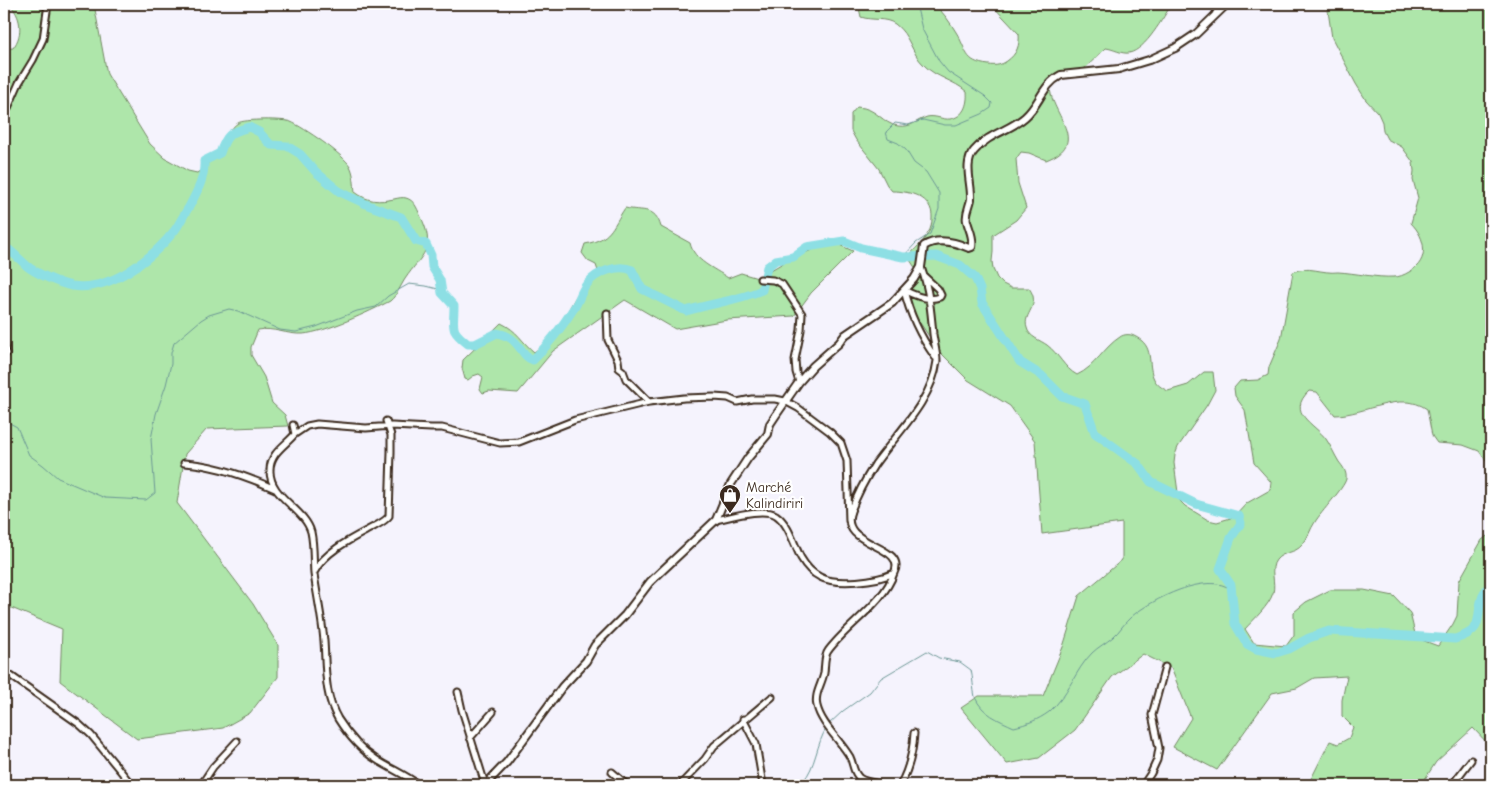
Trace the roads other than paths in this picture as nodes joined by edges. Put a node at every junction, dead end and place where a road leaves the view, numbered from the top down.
1 (48, 4) edge
2 (1220, 4) edge
3 (1227, 4) edge
4 (1214, 17) junction
5 (4, 117) edge
6 (921, 267) junction
7 (924, 277) junction
8 (760, 279) dead end
9 (904, 290) junction
10 (929, 299) junction
11 (607, 313) dead end
12 (4, 342) edge
13 (4, 356) edge
14 (937, 359) junction
15 (799, 382) junction
16 (785, 401) junction
17 (649, 402) junction
18 (387, 424) junction
19 (438, 424) dead end
20 (292, 425) dead end
21 (442, 428) junction
22 (295, 434) junction
23 (184, 463) dead end
24 (275, 489) junction
25 (716, 520) junction
26 (848, 521) junction
27 (314, 571) junction
28 (894, 573) junction
29 (1166, 667) dead end
30 (4, 671) edge
31 (458, 692) dead end
32 (772, 697) dead end
33 (493, 712) dead end
34 (743, 720) junction
35 (914, 733) dead end
36 (470, 738) junction
37 (238, 741) dead end
38 (1471, 760) dead end
39 (612, 772) dead end
40 (132, 785) edge
41 (201, 785) edge
42 (419, 785) edge
43 (485, 785) edge
44 (627, 785) edge
45 (680, 785) edge
46 (764, 785) edge
47 (880, 785) edge
48 (900, 785) edge
49 (1143, 785) edge
50 (1452, 785) edge

1 - 5 street
2 - 4 street
3 - 4 street
4 - 6 street
6 - 7 street
6 - 9 street
7 - 10 street
7 - 10 street
8 - 15 street
9 - 10 street
9 - 14 street
9 - 15 street
10 - 14 street
11 - 17 street
12 - 13 street
14 - 26 street
15 - 16 street
16 - 17 street
16 - 25 street
16 - 26 street
17 - 21 street
18 - 21 street
18 - 22 street
18 - 27 street
19 - 21 street
20 - 22 street
22 - 24 street
23 - 24 street
24 - 27 street
25 - 28 street
25 - 43 street
26 - 28 street
27 - 42 street
28 - 47 street
29 - 49 street
30 - 40 street
31 - 36 street
32 - 34 street
33 - 36 street
34 - 45 street
34 - 46 street
35 - 48 street
36 - 43 street
37 - 41 street
38 - 50 street
39 - 44 street

